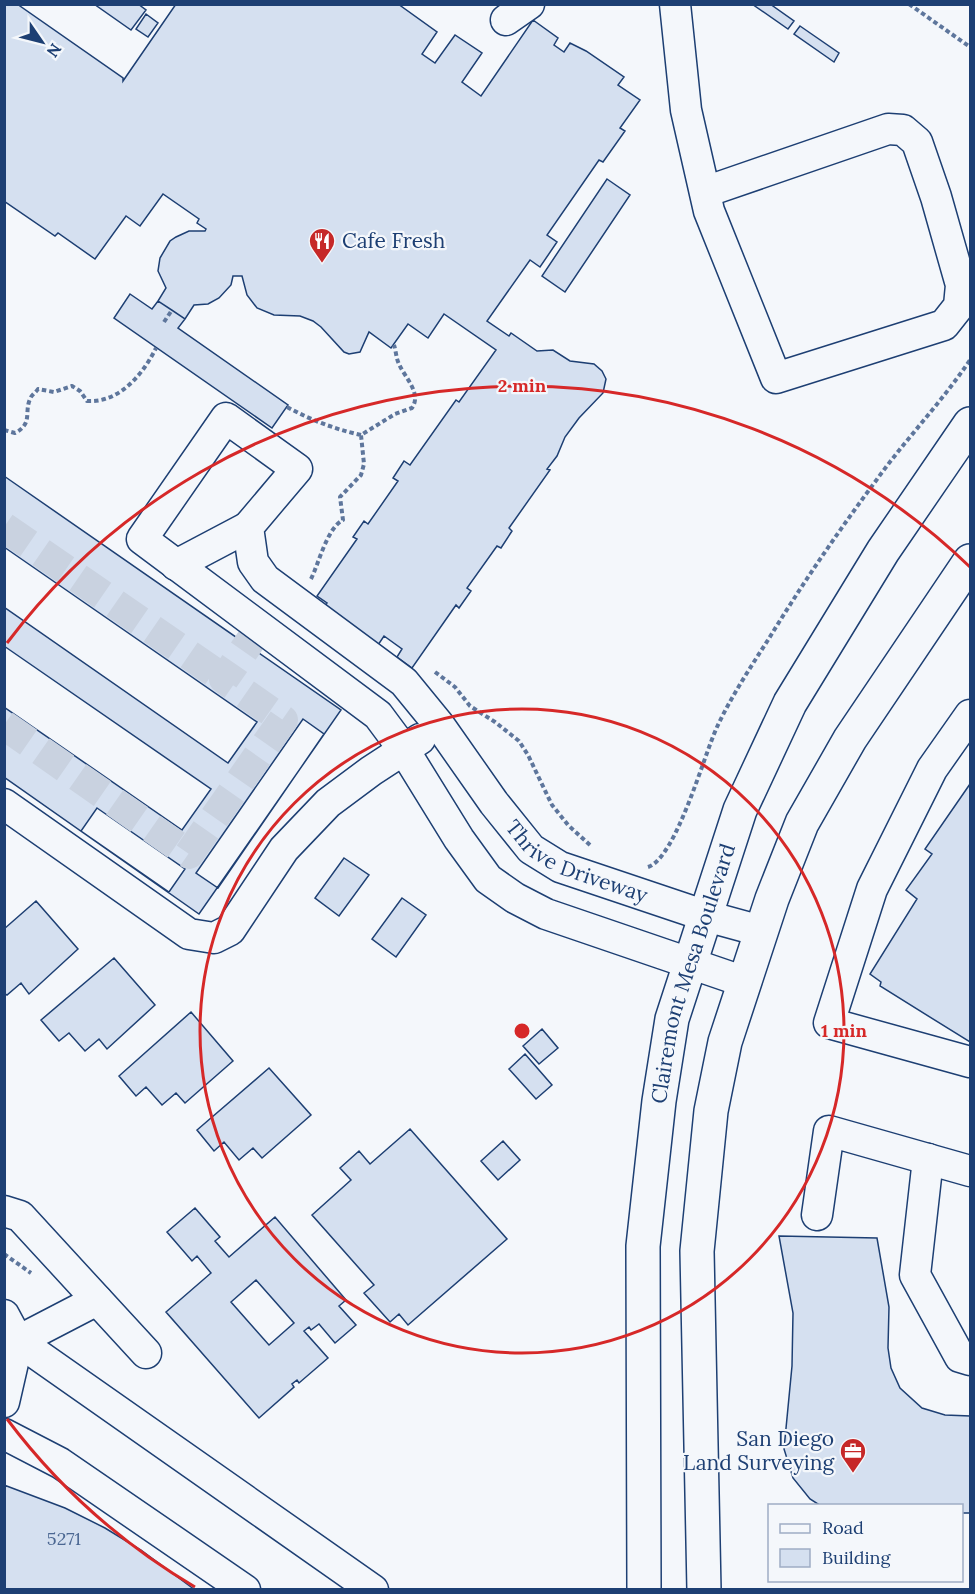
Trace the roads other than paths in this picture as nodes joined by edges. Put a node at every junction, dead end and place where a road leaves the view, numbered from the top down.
1 (675, 4) edge
2 (705, 192) junction
3 (970, 424) edge
4 (248, 527) junction
5 (970, 561) edge
6 (176, 565) junction
7 (283, 593) junction
8 (260, 627) junction
9 (970, 715) edge
10 (440, 726) junction
11 (404, 750) junction
12 (4, 804) edge
13 (706, 916) junction
14 (761, 931) junction
15 (691, 963) junction
16 (744, 981) junction
17 (970, 1062) edge
18 (928, 1159) junction
19 (970, 1171) edge
20 (4, 1211) edge
21 (817, 1215) dead end
22 (97, 1300) junction
23 (4, 1315) edge
24 (18, 1341) junction
25 (146, 1353) dead end
26 (970, 1360) edge
27 (4, 1402) edge
28 (4, 1434) edge
29 (245, 1590) edge
30 (373, 1590) edge
31 (644, 1590) edge
32 (704, 1590) edge

1 - 2 street
2 - 2 street
3 - 13 main road, Clairemont Mesa Boulevard
4 - 6 street
4 - 6 street
4 - 7 street, Thrive Driveway
5 - 14 main road
6 - 8 street
7 - 8 street
7 - 10 street, Thrive Driveway
8 - 11 street
9 - 17 street
10 - 11 street
10 - 13 street, Thrive Driveway
11 - 12 street
11 - 15 street
13 - 14 street, Thrive Driveway
13 - 15 main road, Clairemont Mesa Boulevard
14 - 16 main road
15 - 16 street
15 - 31 main road, Clairemont Mesa Boulevard
16 - 32 main road
18 - 19 street
18 - 21 street
18 - 26 street
20 - 22 street
22 - 24 street
22 - 25 street
23 - 24 street
24 - 27 street
24 - 30 street
28 - 29 street

